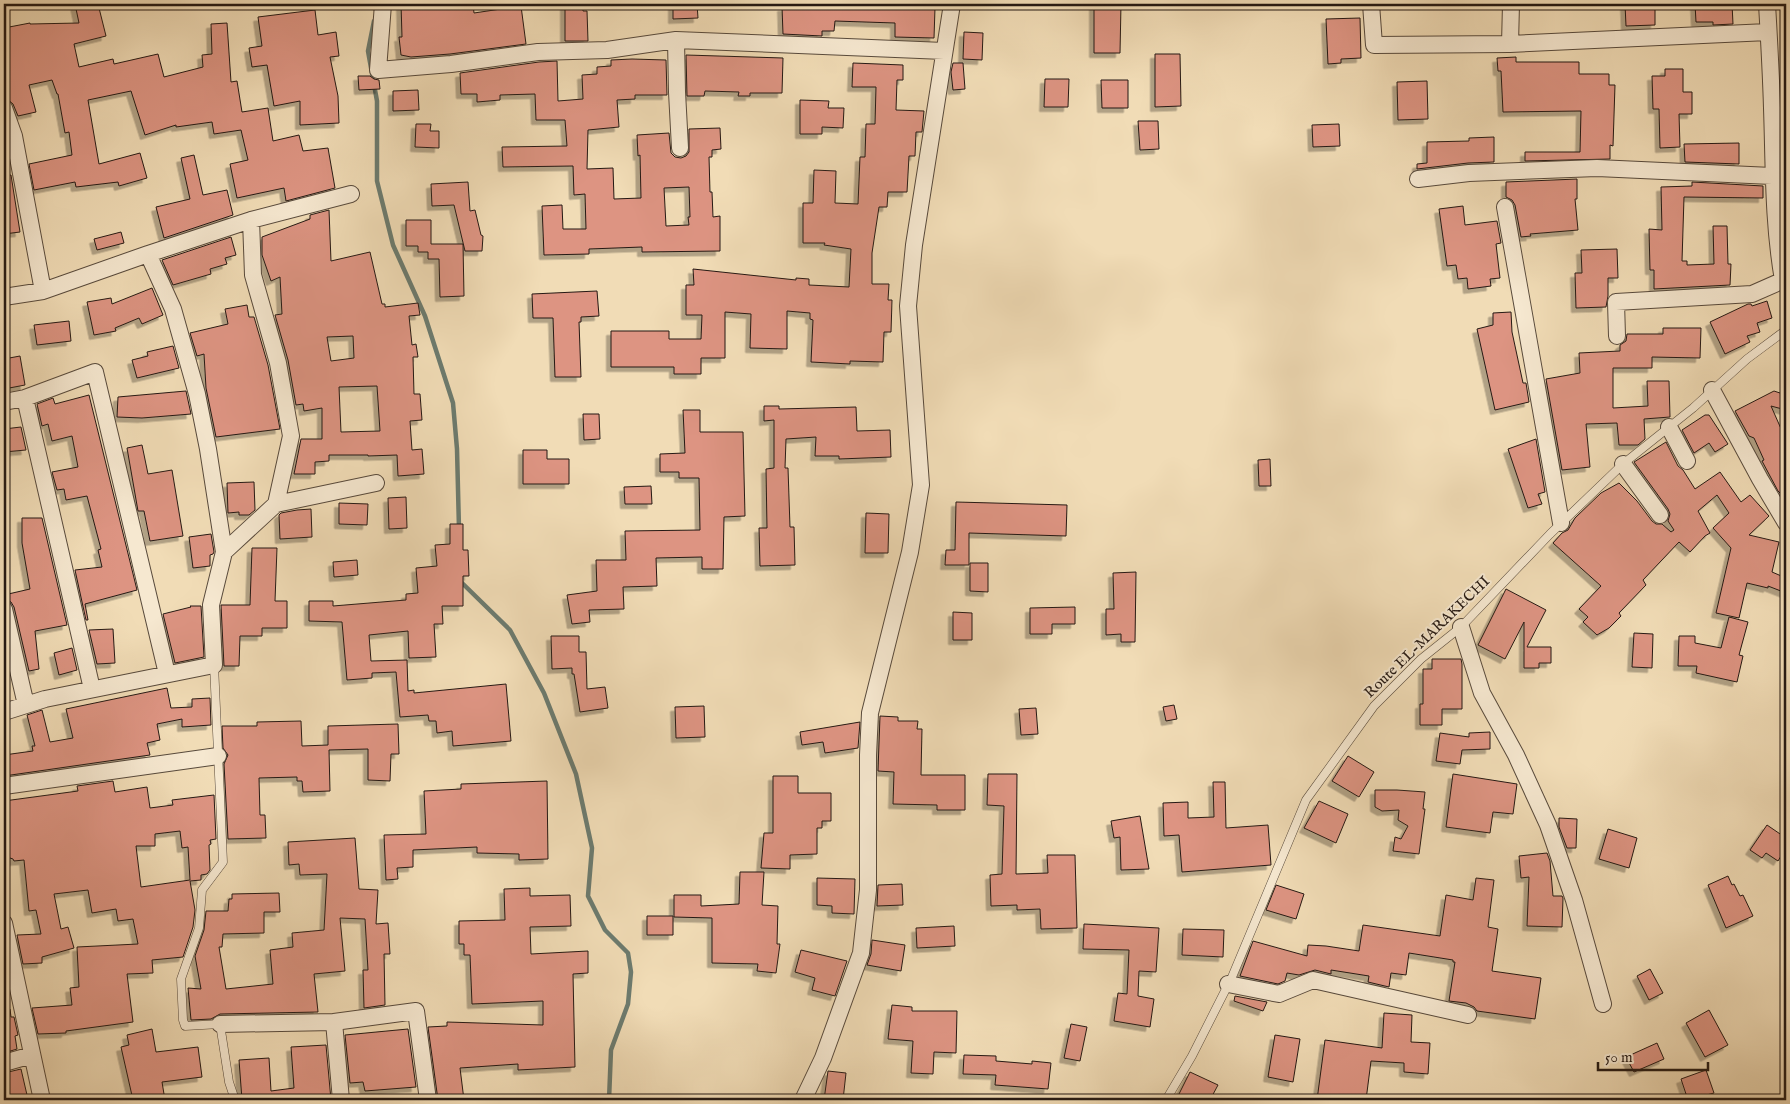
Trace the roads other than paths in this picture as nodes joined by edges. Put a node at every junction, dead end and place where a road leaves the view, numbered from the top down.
1 (383, 4) edge
2 (952, 4) edge
3 (1371, 4) edge
4 (1511, 4) edge
5 (1767, 4) edge
6 (1768, 32) junction
7 (676, 40) junction
8 (1510, 44) junction
9 (944, 51) junction
10 (4, 108) edge
11 (680, 148) dead end
12 (1772, 176) junction
13 (1418, 179) dead end
14 (351, 194) dead end
15 (1506, 207) dead end
16 (251, 220) junction
17 (148, 254) junction
18 (1785, 282) edge
19 (43, 291) junction
20 (4, 296) edge
21 (1786, 330) edge
22 (1617, 336) dead end
23 (1712, 390) junction
24 (25, 398) junction
25 (4, 402) edge
26 (1669, 428) junction
27 (1687, 462) dead end
28 (1623, 464) junction
29 (376, 483) dead end
30 (276, 504) junction
31 (1660, 516) dead end
32 (1561, 523) junction
33 (1786, 524) edge
34 (224, 552) junction
35 (4, 609) edge
36 (1461, 627) junction
37 (214, 665) junction
38 (167, 674) junction
39 (92, 689) junction
40 (26, 705) junction
41 (4, 712) edge
42 (218, 756) junction
43 (4, 786) edge
44 (4, 923) edge
45 (1228, 984) junction
46 (1602, 1004) dead end
47 (1468, 1015) dead end
48 (334, 1022) junction
49 (220, 1024) junction
50 (32, 1055) junction
51 (4, 1063) edge
52 (42, 1100) edge
53 (235, 1100) edge
54 (341, 1100) edge
55 (428, 1100) edge
56 (803, 1100) edge
57 (1166, 1100) edge

1 - 7 street
2 - 9 street
3 - 8 street
4 - 8 street
5 - 6 street
6 - 8 street
6 - 12 street
7 - 9 street
7 - 11 street
9 - 56 street
10 - 19 street
12 - 13 street
12 - 18 street
14 - 16 street
15 - 32 street
16 - 17 street
16 - 30 street
17 - 19 street
17 - 34 street
18 - 22 street
19 - 20 street
21 - 23 lane, Route EL-MARAKECHI
23 - 26 lane, Route EL-MARAKECHI
23 - 33 street
24 - 25 street
24 - 38 street
24 - 39 street
26 - 27 street
26 - 28 lane, Route EL-MARAKECHI
28 - 31 street
28 - 32 lane, Route EL-MARAKECHI
29 - 30 street
30 - 34 street
32 - 36 lane, Route EL-MARAKECHI
34 - 37 street
35 - 40 street
36 - 45 lane, Route EL-MARAKECHI
36 - 46 street
37 - 38 street
37 - 42 lane
38 - 39 street
39 - 40 street
40 - 41 street
42 - 43 street
42 - 49 lane
44 - 50 street
45 - 47 street
45 - 57 lane, Route EL-MARAKECHI
48 - 49 street
48 - 54 street
48 - 55 street
49 - 53 lane
50 - 51 street
50 - 52 street

